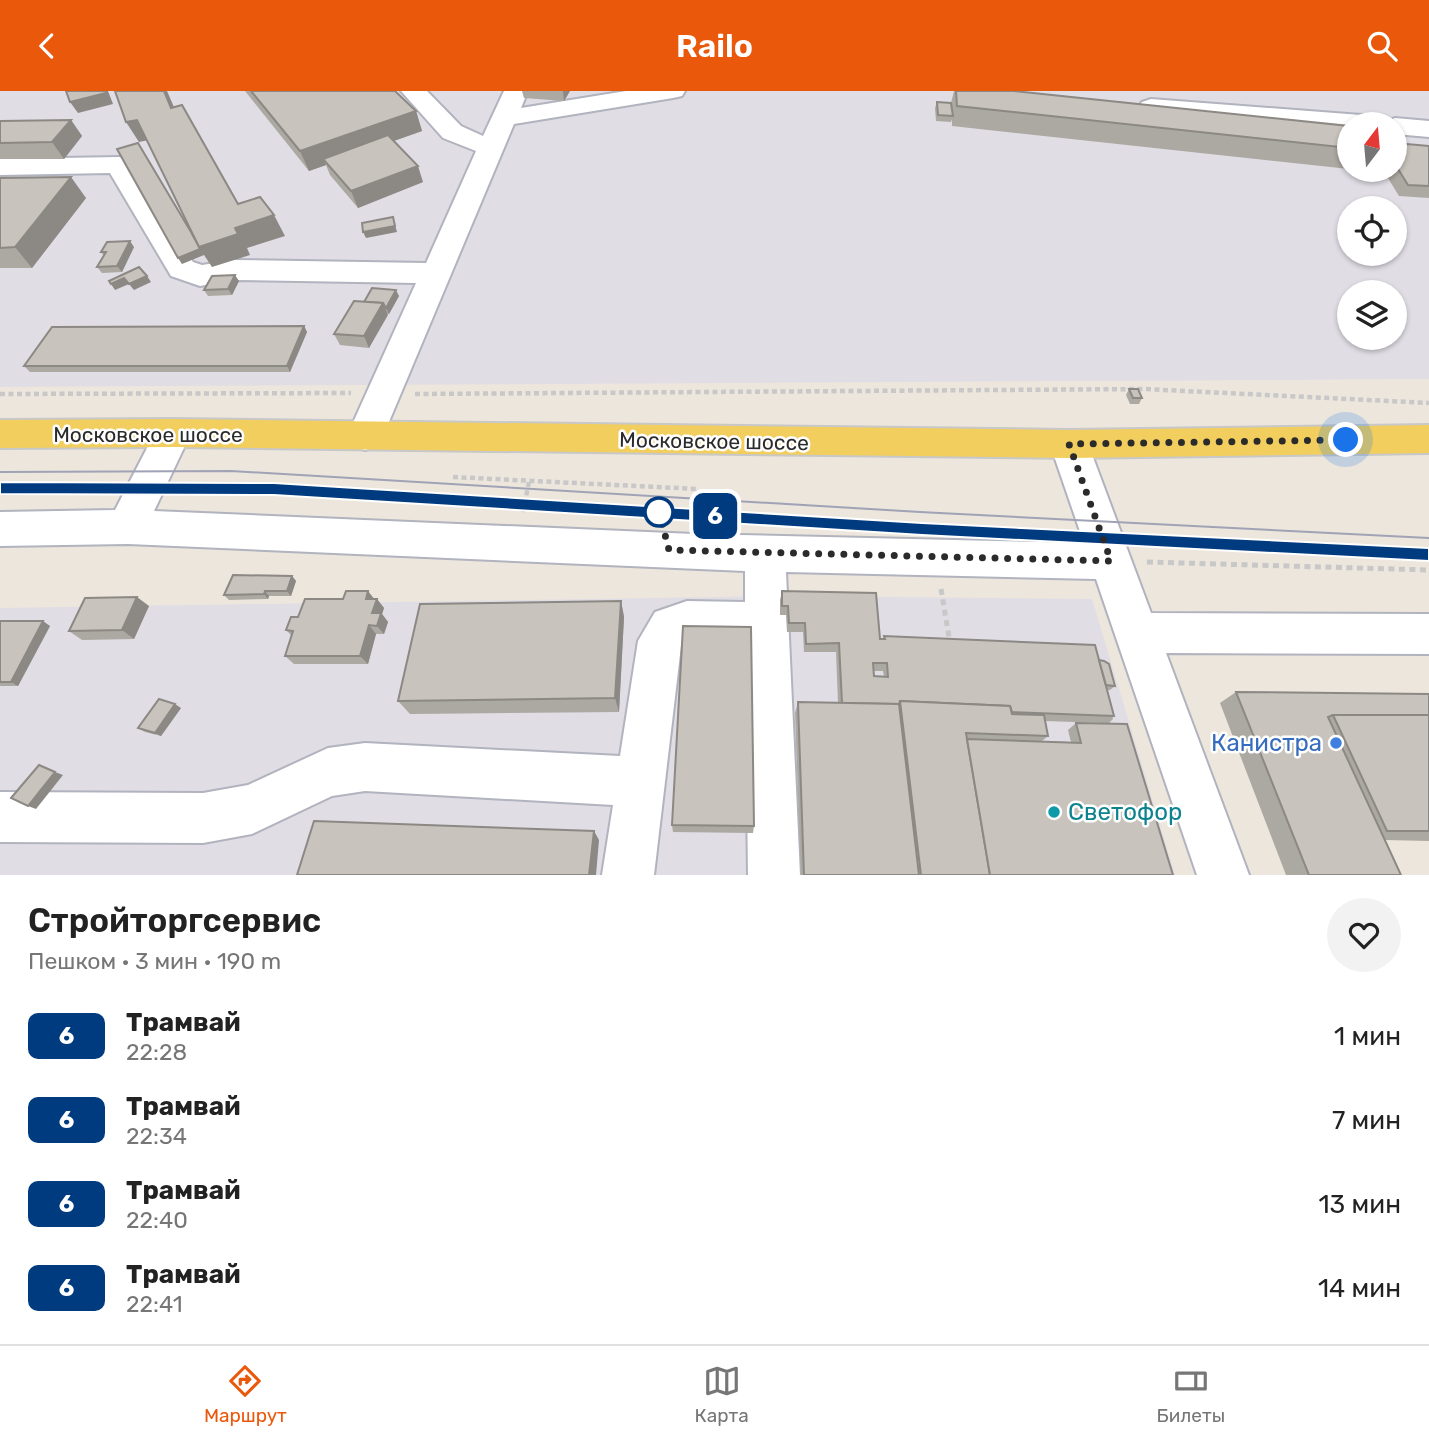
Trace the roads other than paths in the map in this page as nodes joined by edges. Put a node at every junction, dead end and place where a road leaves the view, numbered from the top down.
1 (413, 91) edge
2 (673, 91) edge
3 (510, 104) edge
4 (1128, 105) edge
5 (1337, 121) edge
6 (1407, 127) edge
7 (1429, 129) edge
8 (491, 148) junction
9 (0, 167) edge
10 (436, 273) junction
11 (173, 433) junction
12 (0, 434) edge
13 (365, 436) junction
14 (1429, 439) edge
15 (1069, 444) junction
16 (128, 527) junction
17 (0, 529) edge
18 (765, 554) junction
19 (1111, 561) junction
20 (767, 622) junction
21 (1136, 633) junction
22 (1429, 634) edge
23 (639, 782) junction
24 (0, 817) edge
25 (628, 875) edge
26 (774, 875) edge
27 (1223, 875) edge

1 - 8 lane
2 - 3 lane
3 - 8 lane
4 - 5 lane
6 - 7 lane
8 - 10 lane
9 - 10 lane
10 - 13 lane
11 - 12 main road, Московское шоссе
11 - 13 main road, Московское шоссе
11 - 16 lane
13 - 15 main road, Московское шоссе
14 - 15 main road, Московское шоссе
15 - 19 lane
16 - 17 lane
16 - 18 lane
18 - 19 lane
18 - 20 lane
19 - 21 lane
20 - 23 lane
20 - 26 lane
21 - 22 lane
21 - 27 lane
23 - 24 lane
23 - 25 lane

